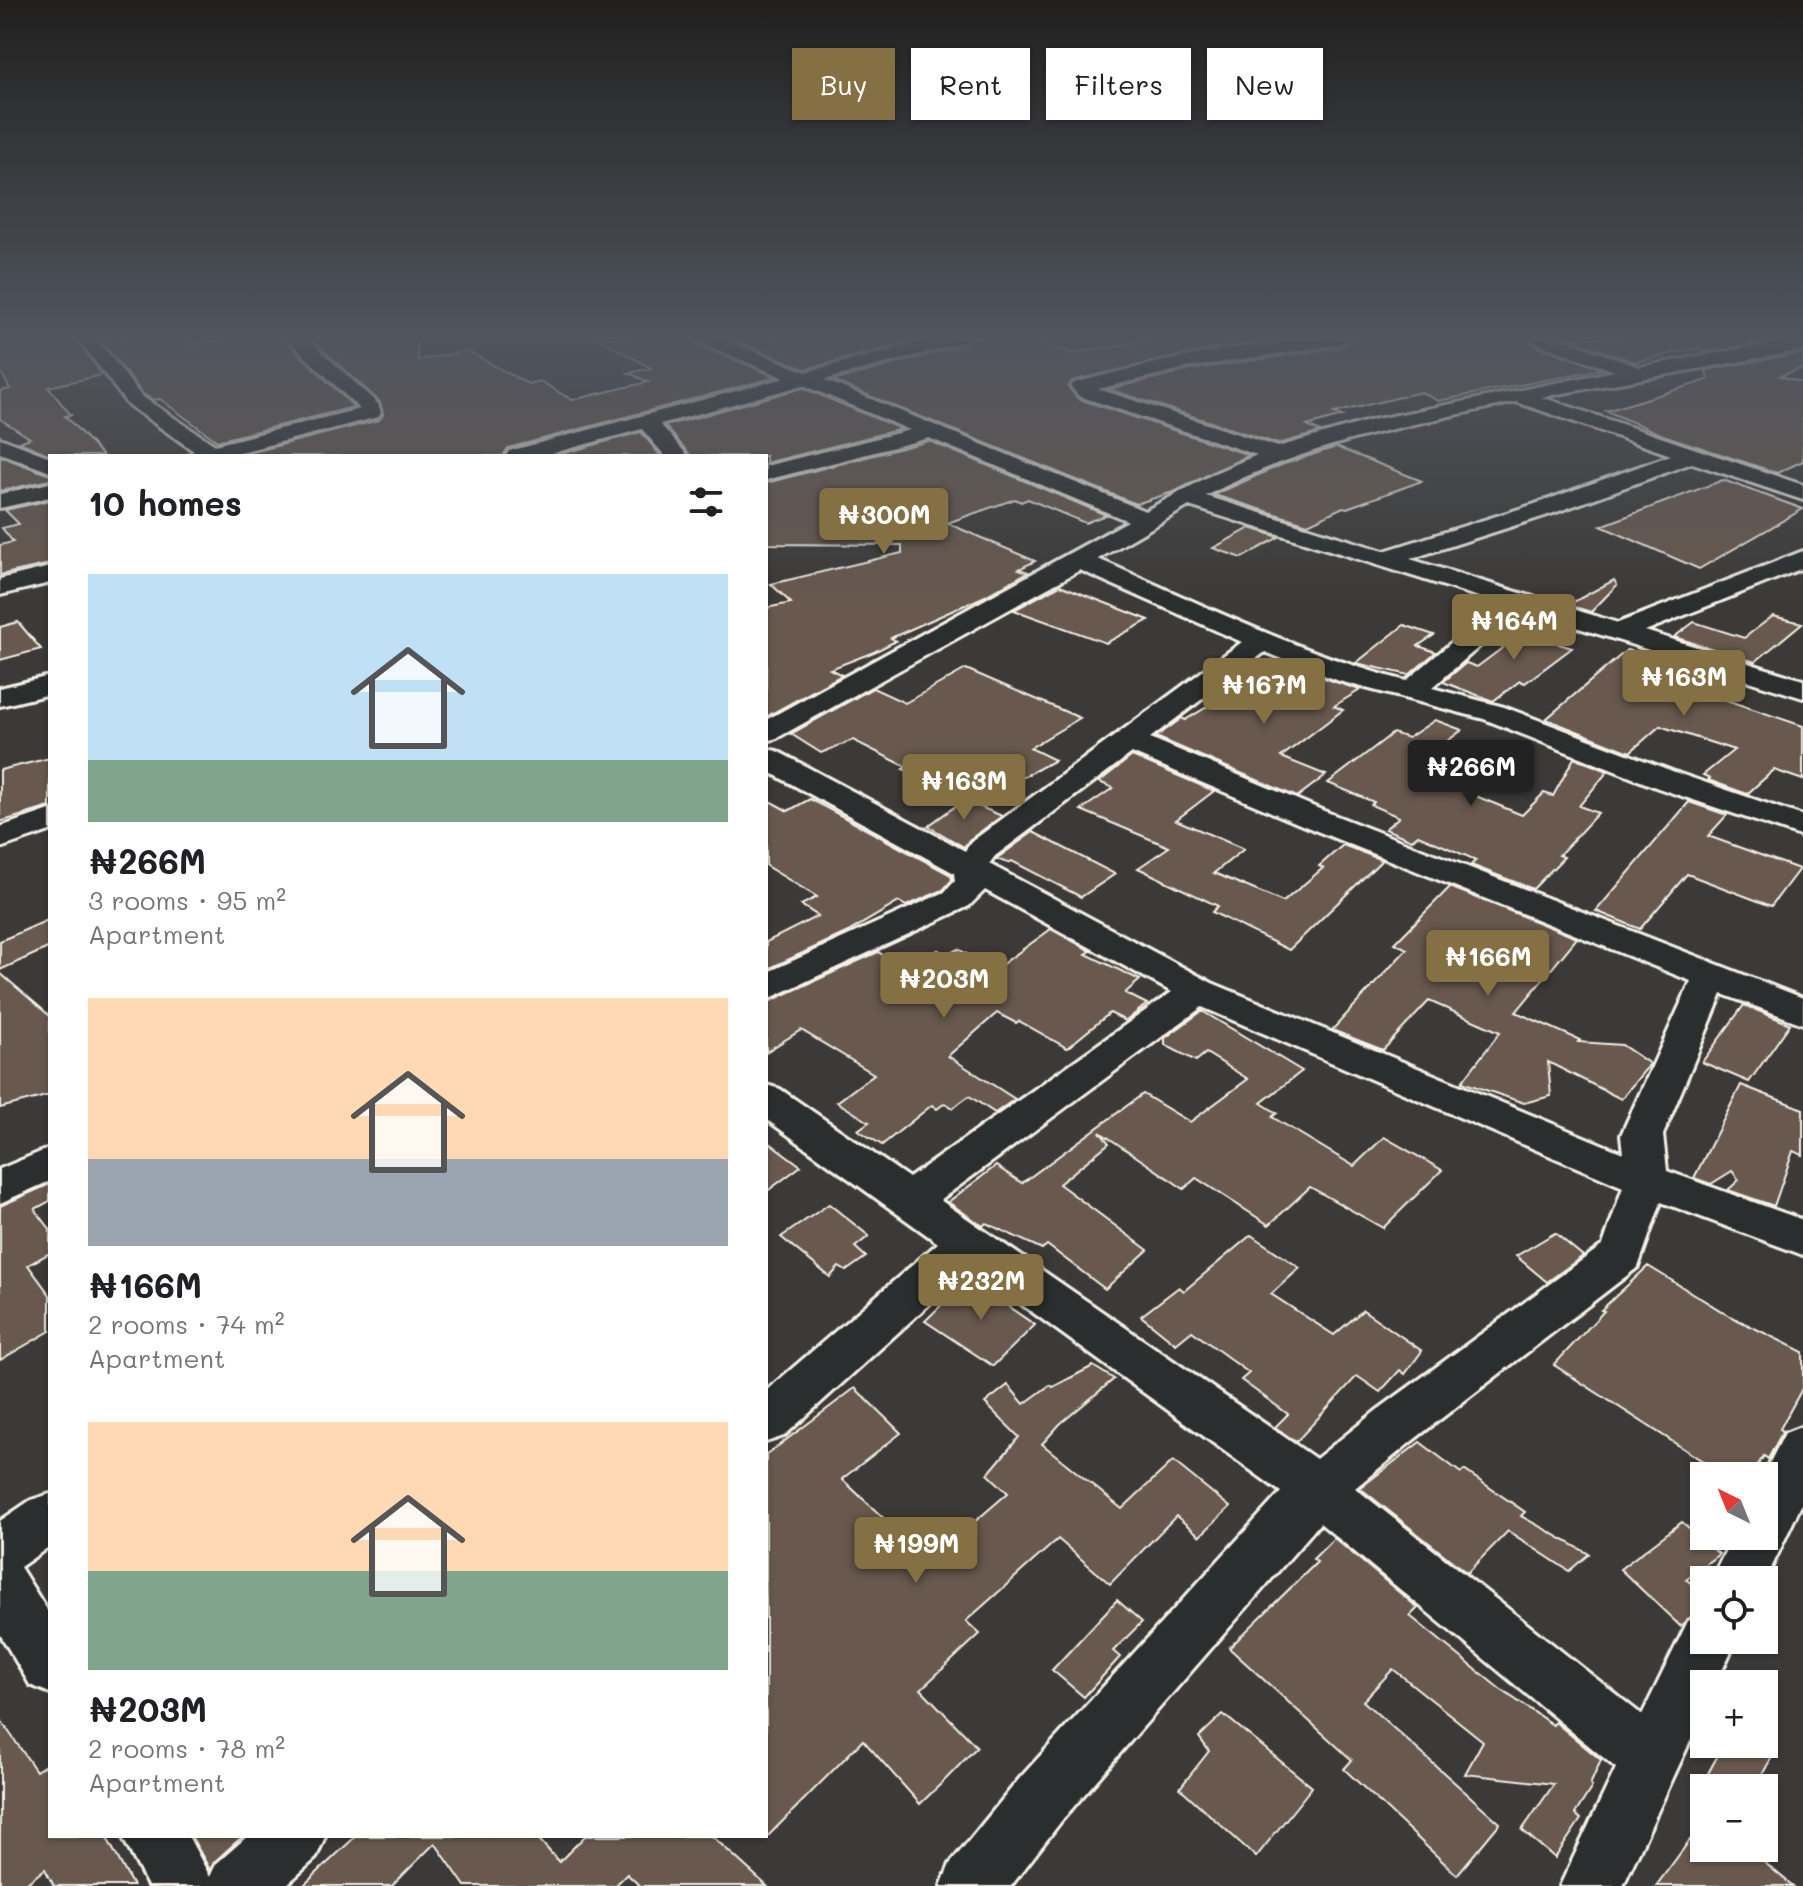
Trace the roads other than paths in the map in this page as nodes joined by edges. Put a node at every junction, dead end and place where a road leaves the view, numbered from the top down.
1 (168, 426) edge
2 (318, 426) edge
3 (628, 426) edge
4 (650, 426) edge
5 (920, 426) edge
6 (1191, 426) edge
7 (1383, 426) edge
8 (1603, 426) edge
9 (932, 431) junction
10 (0, 445) edge
11 (205, 454) edge
12 (524, 454) edge
13 (675, 454) edge
14 (1277, 454) junction
15 (1690, 456) junction
16 (48, 464) edge
17 (768, 472) edge
18 (48, 490) edge
19 (1803, 493) edge
20 (1188, 498) junction
21 (0, 501) edge
22 (1145, 520) junction
23 (1387, 558) junction
24 (1803, 559) edge
25 (1079, 560) junction
26 (48, 575) edge
27 (0, 587) edge
28 (1516, 601) junction
29 (1621, 631) junction
30 (1262, 641) junction
31 (48, 685) edge
32 (1803, 689) edge
33 (1409, 693) junction
34 (0, 697) edge
35 (768, 731) edge
36 (1128, 740) junction
37 (768, 759) edge
38 (48, 821) edge
39 (1803, 827) edge
40 (0, 838) edge
41 (970, 868) junction
42 (1711, 977) junction
43 (768, 987) edge
44 (1199, 991) junction
45 (1803, 1012) edge
46 (768, 1100) edge
47 (48, 1164) edge
48 (1647, 1180) junction
49 (0, 1187) edge
50 (909, 1200) junction
51 (1803, 1238) edge
52 (969, 1242) junction
53 (768, 1419) edge
54 (1803, 1448) edge
55 (1317, 1489) junction
56 (1778, 1499) edge
57 (48, 1518) edge
58 (0, 1551) edge
59 (0, 1583) edge
60 (1701, 1654) edge
61 (48, 1663) edge
62 (1650, 1758) junction
63 (154, 1838) edge
64 (292, 1838) edge
65 (183, 1886) edge
66 (238, 1886) edge
67 (972, 1886) edge
68 (1591, 1886) edge

1 - 11 street
2 - 11 street
3 - 12 street
4 - 13 street
5 - 9 street
6 - 14 street
7 - 14 street
8 - 15 street
9 - 17 street
9 - 22 street
10 - 16 street
14 - 20 street
15 - 19 street
15 - 23 street
18 - 21 street
20 - 22 street
20 - 23 street
22 - 25 street
23 - 28 street
24 - 29 street
25 - 30 street
25 - 35 street
26 - 27 street
28 - 29 street
28 - 33 street
29 - 32 street
30 - 33 street
30 - 36 street
31 - 34 street
33 - 39 street
36 - 41 street
36 - 42 street
37 - 41 street
38 - 40 street
41 - 43 street
41 - 44 street
42 - 45 street
42 - 48 street
44 - 48 street
44 - 50 street
46 - 50 street
47 - 49 street
48 - 51 street
48 - 55 street
50 - 52 street
52 - 53 street
52 - 55 street
54 - 56 street
55 - 62 street
55 - 67 street
57 - 58 street
59 - 61 street
60 - 62 street
62 - 68 street
63 - 65 street
64 - 66 street

